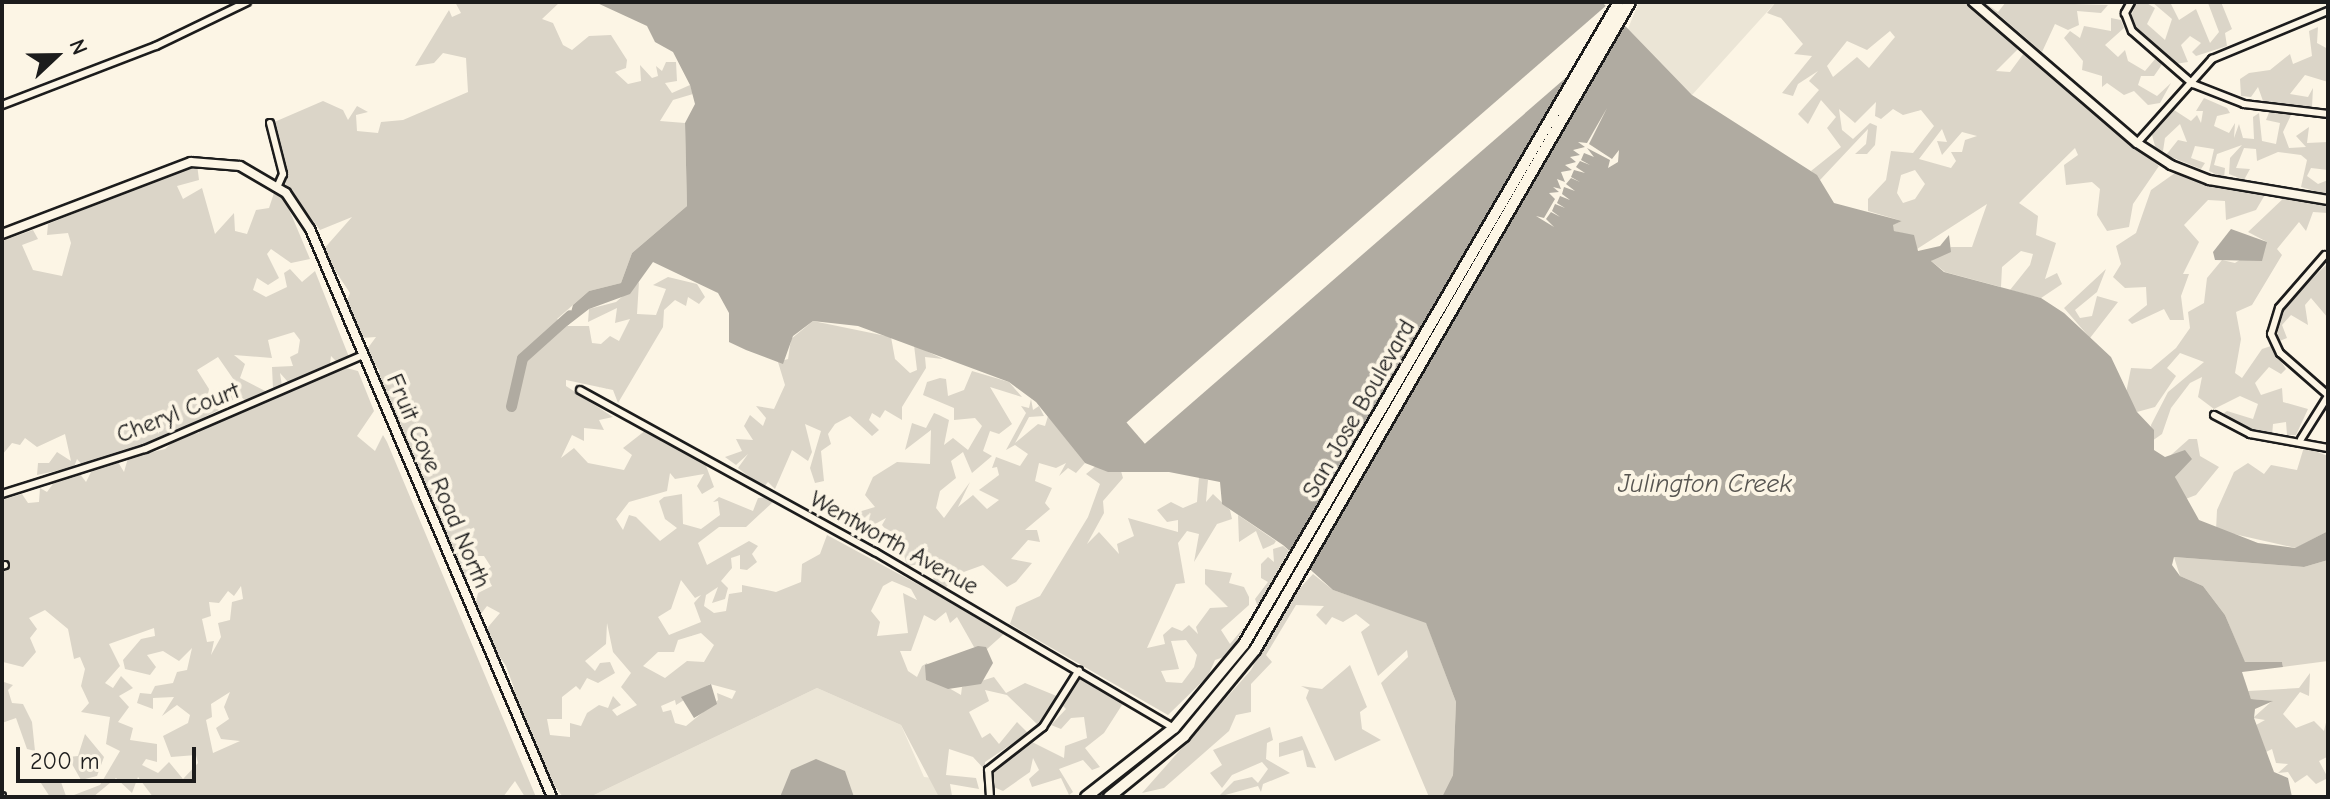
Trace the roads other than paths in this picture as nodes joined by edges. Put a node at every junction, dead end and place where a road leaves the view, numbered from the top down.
1 (247, 2) edge
2 (1973, 2) edge
3 (1626, 3) edge
4 (2129, 5) edge
5 (2328, 11) edge
6 (2190, 81) junction
7 (2, 105) edge
8 (2328, 114) edge
9 (270, 123) dead end
10 (2137, 143) junction
11 (278, 185) junction
12 (2328, 200) edge
13 (2, 234) edge
14 (2325, 255) dead end
15 (363, 355) junction
16 (580, 390) dead end
17 (2328, 395) edge
18 (2214, 415) dead end
19 (2301, 439) junction
20 (2328, 448) edge
21 (2, 494) edge
22 (1290, 578) junction
23 (1079, 670) junction
24 (1174, 728) junction
25 (1184, 736) junction
26 (1098, 793) edge
27 (552, 797) edge
28 (990, 797) edge
29 (1086, 797) edge
30 (1109, 797) edge

1 - 7 street
2 - 10 street
3 - 22 main road, San Jose Boulevard
4 - 6 street
5 - 6 street
6 - 8 street
6 - 10 street
9 - 11 street
10 - 12 street
11 - 13 street
11 - 15 street, Fruit Cove Road North
14 - 17 street
15 - 21 street, Cheryl Court
15 - 27 street, Fruit Cove Road North
16 - 23 street, Wentworth Avenue
17 - 19 street
18 - 19 street
19 - 20 street
22 - 24 main road, San Jose Boulevard
22 - 25 main road, San Jose Boulevard
23 - 24 street, Wentworth Avenue
23 - 28 street
24 - 25 street, Wentworth Avenue
24 - 26 main road, San Jose Boulevard
25 - 30 main road, San Jose Boulevard
26 - 29 main road, San Jose Boulevard

